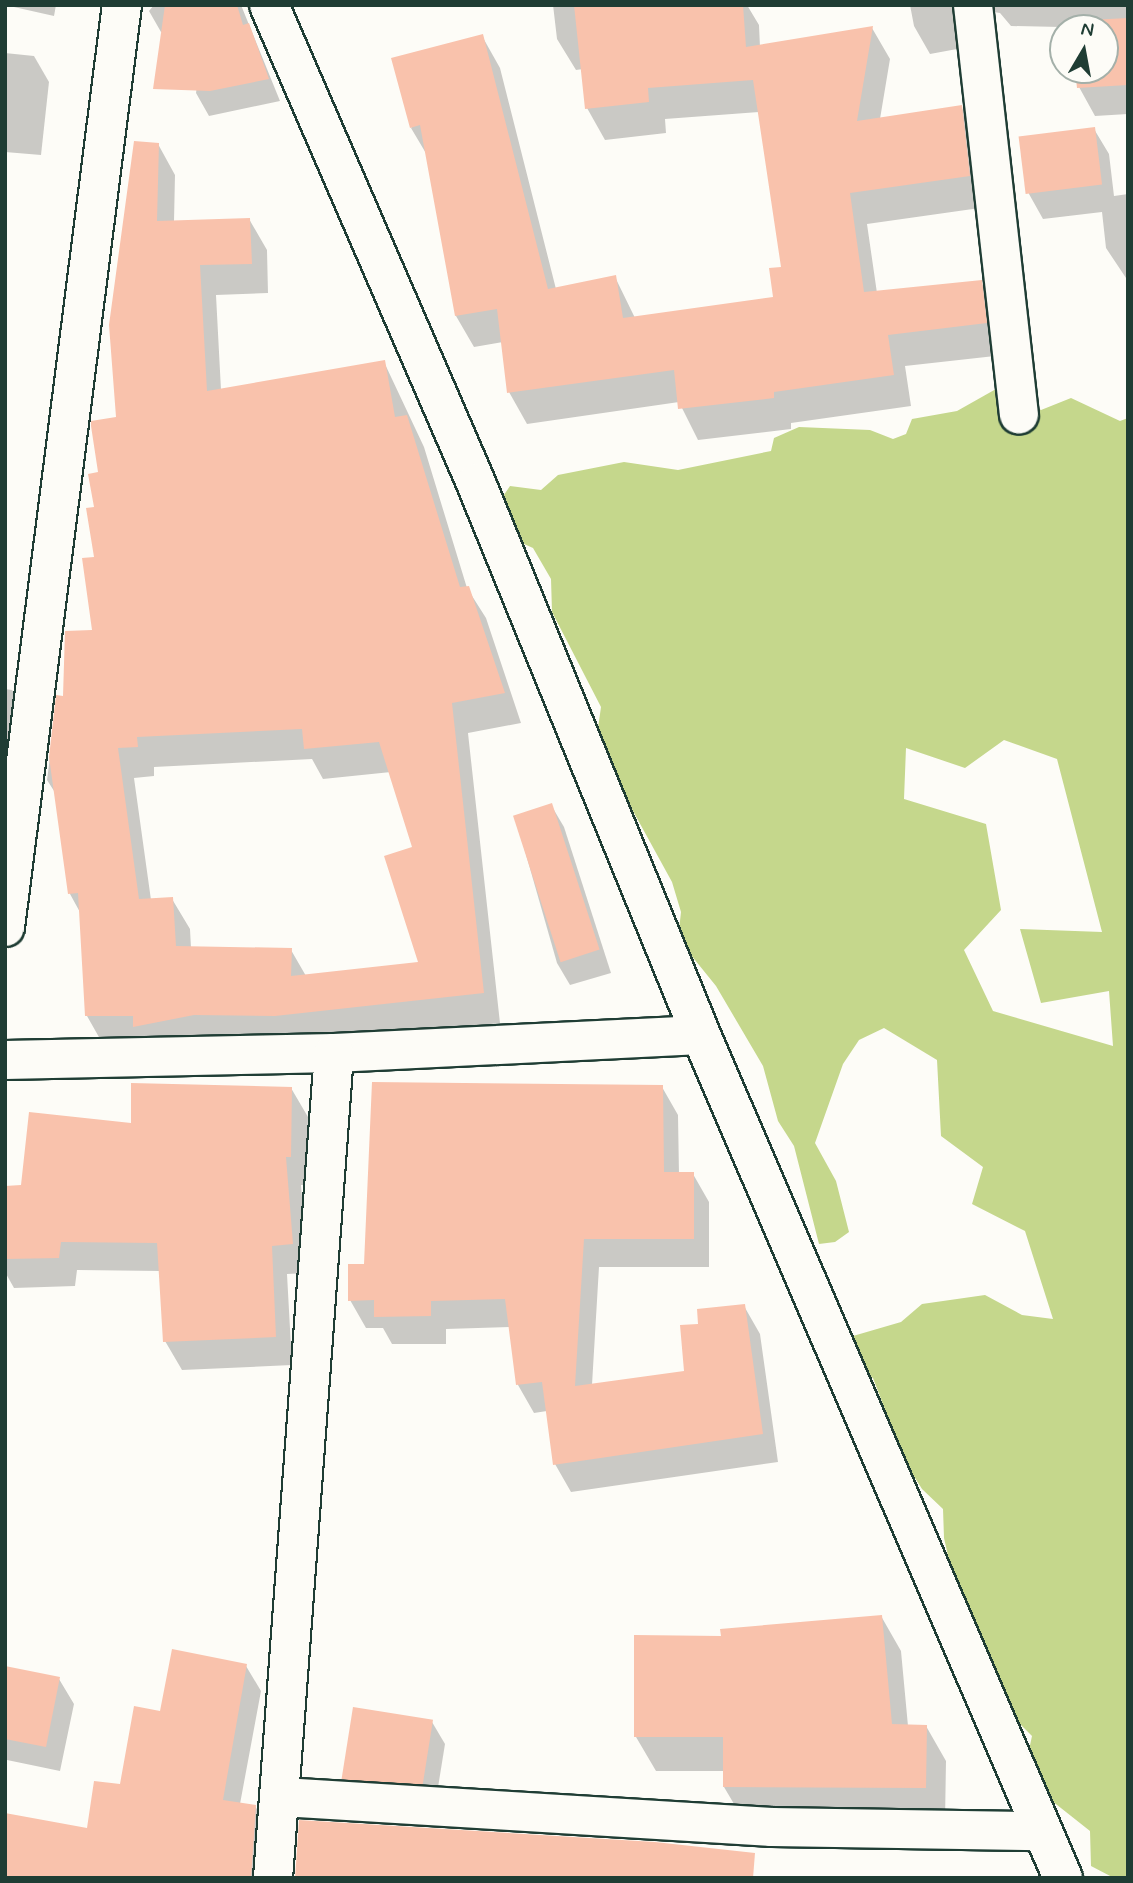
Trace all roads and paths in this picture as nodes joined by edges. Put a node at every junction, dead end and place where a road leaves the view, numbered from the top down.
1 (122, 5) edge
2 (269, 5) edge
3 (973, 5) edge
4 (1019, 414) dead end
5 (5, 928) edge
6 (701, 1035) junction
7 (334, 1053) junction
8 (5, 1060) edge
9 (282, 1797) junction
10 (1041, 1831) junction
11 (273, 1878) edge
12 (1063, 1878) edge

1 - 5 street
2 - 6 street
3 - 4 street
6 - 7 street
6 - 10 street
7 - 8 street
7 - 9 street
9 - 10 street
9 - 11 street
10 - 12 street

